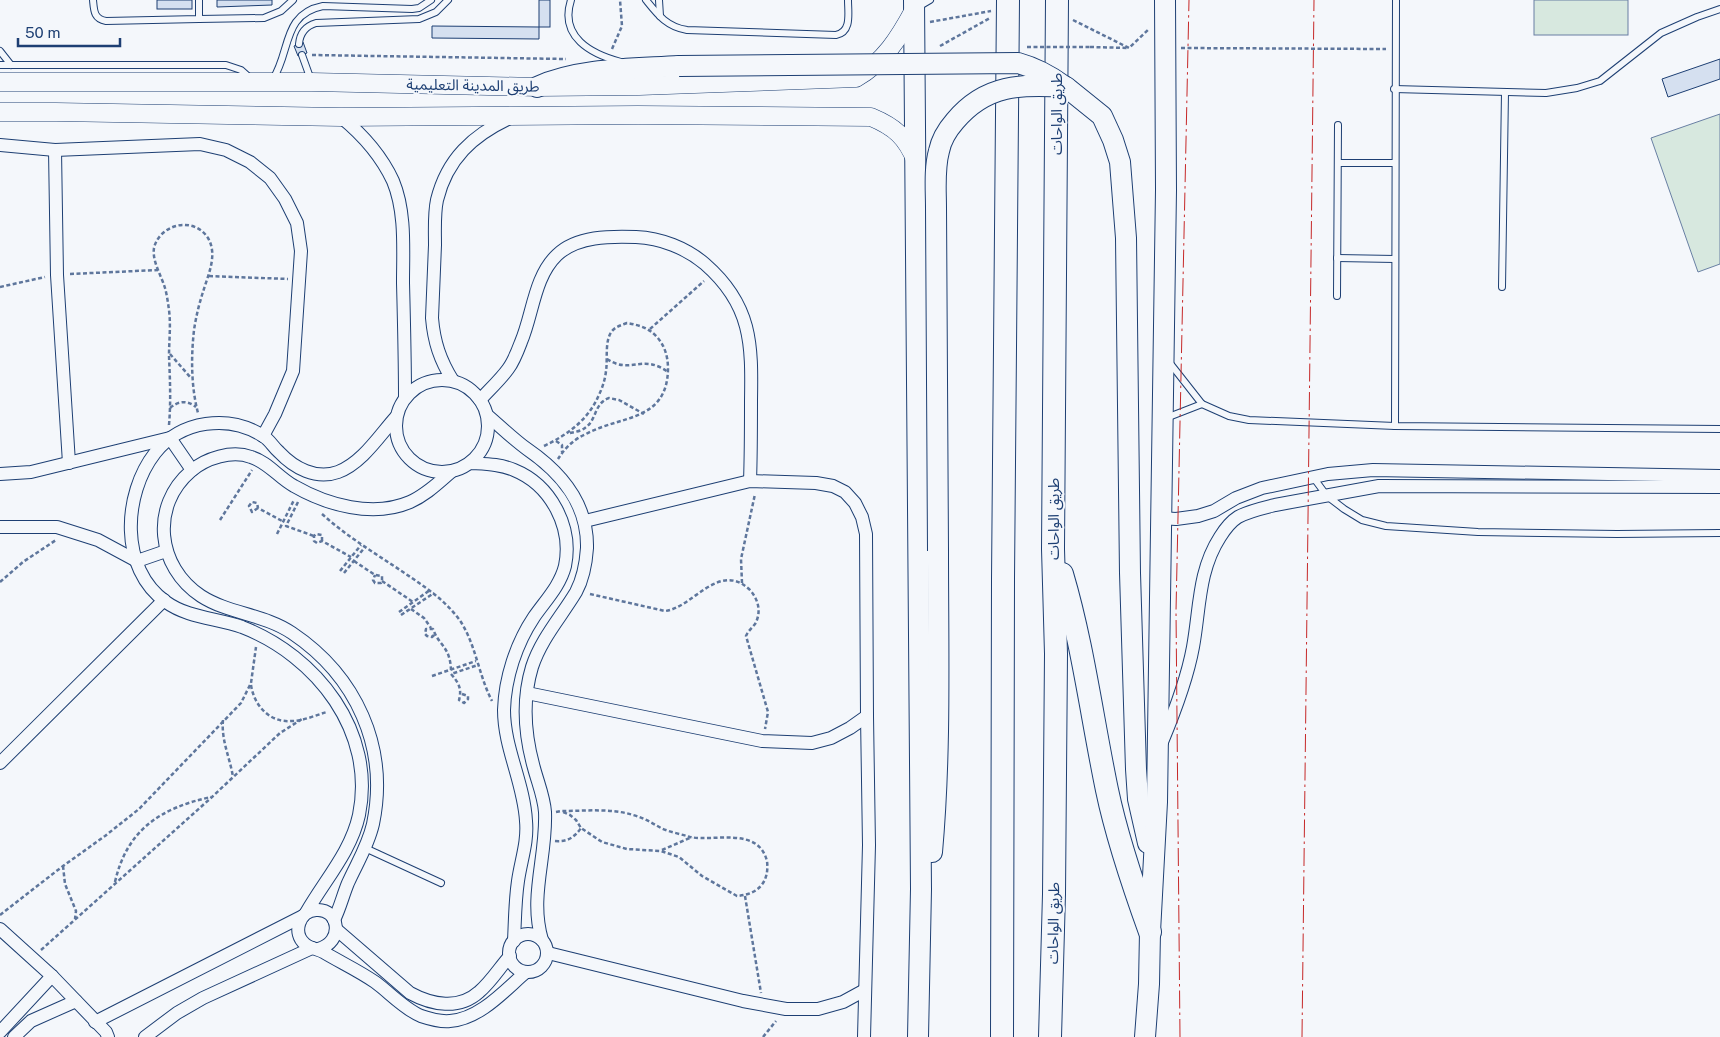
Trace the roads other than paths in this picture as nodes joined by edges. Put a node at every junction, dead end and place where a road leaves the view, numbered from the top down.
1 (93, 0) edge
2 (199, 0) edge
3 (292, 0) edge
4 (432, 0) edge
5 (448, 0) edge
6 (571, 0) edge
7 (646, 0) edge
8 (659, 0) edge
9 (848, 0) edge
10 (1396, 0) edge
11 (1008, 4) edge
12 (1164, 4) edge
13 (1057, 6) edge
14 (918, 9) edge
15 (1720, 9) edge
16 (660, 16) junction
17 (199, 19) junction
18 (299, 44) dead end
19 (0, 52) edge
20 (302, 55) road end
21 (0, 65) edge
22 (11, 65) junction
23 (643, 77) junction
24 (0, 82) edge
25 (253, 82) junction
26 (271, 82) junction
27 (312, 82) junction
28 (537, 87) joint
29 (1066, 87) junction
30 (1394, 89) junction
31 (1505, 92) junction
32 (0, 112) edge
33 (638, 115) junction
34 (341, 117) junction
35 (511, 117) junction
36 (1338, 125) dead end
37 (0, 145) edge
38 (55, 150) junction
39 (916, 162) junction
40 (1394, 162) junction
41 (1338, 163) junction
42 (1337, 258) junction
43 (1395, 259) junction
44 (1502, 288) dead end
45 (1337, 296) dead end
46 (1162, 353) junction
47 (452, 380) junction
48 (405, 397) junction
49 (480, 400) junction
50 (1202, 404) junction
51 (487, 415) junction
52 (396, 417) junction
53 (1162, 420) junction
54 (1395, 426) junction
55 (1720, 429) edge
56 (263, 436) junction
57 (169, 438) junction
58 (68, 463) junction
59 (470, 463) junction
60 (192, 470) junction
61 (451, 472) junction
62 (1491, 472) junction
63 (0, 474) edge
64 (1720, 476) edge
65 (1313, 477) junction
66 (754, 481) junction
67 (1490, 487) junction
68 (1720, 487) edge
69 (1327, 496) junction
70 (1160, 518) junction
71 (585, 521) junction
72 (0, 527) edge
73 (1720, 532) edge
74 (1053, 549) junction
75 (166, 551) junction
76 (137, 561) junction
77 (558, 582) junction
78 (576, 591) junction
79 (164, 600) junction
80 (309, 646) junction
81 (298, 659) junction
82 (527, 693) junction
83 (867, 716) junction
84 (1157, 754) junction
85 (0, 763) edge
86 (527, 832) junction
87 (544, 837) junction
88 (365, 848) junction
89 (1154, 866) junction
90 (441, 883) dead end
91 (921, 889) junction
92 (305, 914) junction
93 (335, 925) junction
94 (0, 929) edge
95 (1150, 932) junction
96 (542, 940) junction
97 (514, 941) junction
98 (315, 948) junction
99 (548, 954) junction
100 (510, 956) junction
101 (526, 972) junction
102 (52, 976) junction
103 (865, 990) junction
104 (76, 1001) junction
105 (1003, 1003) junction
106 (95, 1022) junction
107 (0, 1032) edge
108 (14, 1037) edge
109 (108, 1037) edge
110 (145, 1037) edge
111 (864, 1037) edge
112 (918, 1037) edge
113 (993, 1037) edge
114 (1002, 1037) edge
115 (1050, 1037) edge
116 (1145, 1037) edge

1 - 17 lane
2 - 17 lane
3 - 17 lane
4 - 26 lane
5 - 18 lane
6 - 23 lane
7 - 16 lane
8 - 16 lane
9 - 16 lane
10 - 30 lane
11 - 105 highway
12 - 46 main road
13 - 74 highway, طريق الواحات
14 - 23 street
14 - 39 main road
15 - 31 lane
19 - 22 lane
20 - 27 lane
21 - 22 lane
22 - 25 lane
23 - 28 main road
23 - 29 main road, bridge
23 - 33 street
24 - 25 street, طريق المدينة التعليمية
25 - 26 street, طريق المدينة التعليمية
26 - 27 street, طريق المدينة التعليمية
27 - 28 street, طريق المدينة التعليمية
29 - 89 main road
29 - 91 main road, bridge
30 - 31 lane
30 - 40 lane
31 - 44 lane
32 - 34 street, طريق المدينة التعليمية
33 - 35 street, طريق المدينة التعليمية
33 - 39 street, طريق المدينة التعليمية
34 - 35 street, طريق المدينة التعليمية
34 - 48 street
35 - 47 street
36 - 41 lane
37 - 38 street
38 - 56 street
38 - 58 street
39 - 91 main road
40 - 41 lane
40 - 43 lane
41 - 42 lane
42 - 43 lane
42 - 45 lane
43 - 54 lane
46 - 50 lane
46 - 53 main road
47 - 48 street
47 - 49 street
48 - 52 street
49 - 51 street
49 - 66 street
50 - 53 lane
50 - 54 lane
51 - 59 street
51 - 71 street
52 - 56 street
52 - 61 street
53 - 70 main road
54 - 55 lane
56 - 57 street
57 - 58 street
57 - 60 street
57 - 76 street
58 - 63 street
59 - 61 street
59 - 77 street
60 - 61 street
60 - 75 street
62 - 64 street
62 - 65 street
62 - 67 street
65 - 69 lane
65 - 70 street
66 - 71 street
66 - 83 street
67 - 68 street
67 - 69 street
69 - 73 lane
69 - 84 street
70 - 84 main road
71 - 78 street
72 - 76 street
74 - 95 highway
74 - 115 highway, طريق الواحات
75 - 76 street
75 - 80 street
76 - 79 street
77 - 78 street
77 - 86 street
78 - 82 street
79 - 81 street
79 - 85 street
80 - 81 street
80 - 88 street
81 - 92 street
82 - 83 street
82 - 87 street
83 - 103 street
84 - 89 main road
86 - 87 street
86 - 97 street
87 - 96 street
88 - 90 lane
88 - 93 street
89 - 95 main road
91 - 112 main road
92 - 93 street
92 - 98 street
92 - 106 street
93 - 98 street
93 - 100 street
94 - 102 street
95 - 116 main road
96 - 97 street
96 - 99 street
97 - 100 street
98 - 101 street
98 - 110 street
99 - 101 street
99 - 103 street
100 - 101 street
102 - 104 street
102 - 107 street
103 - 111 street
104 - 106 street
104 - 108 street
105 - 113 highway
105 - 114 highway
106 - 109 street

